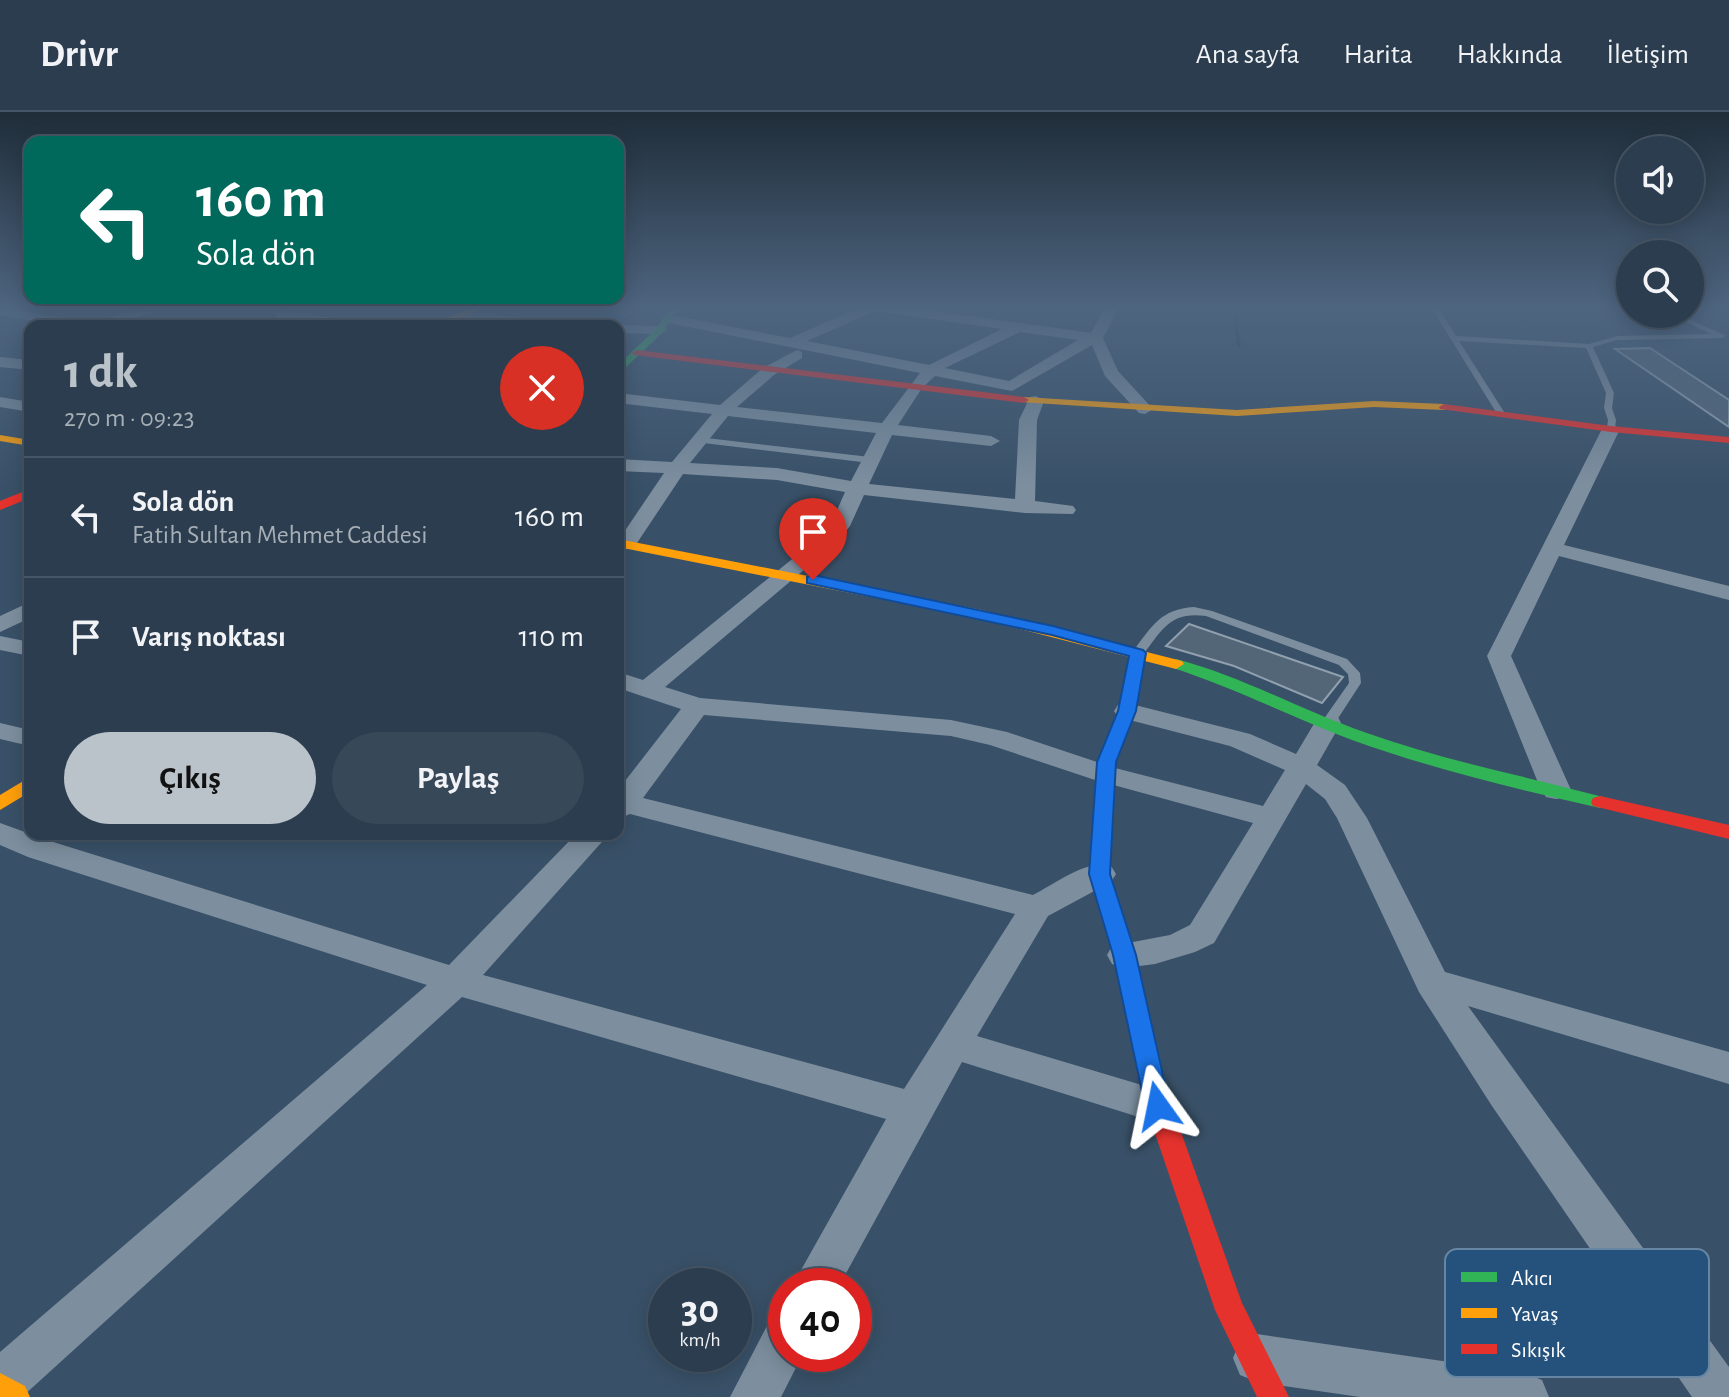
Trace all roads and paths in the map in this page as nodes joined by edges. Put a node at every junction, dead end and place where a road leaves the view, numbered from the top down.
1 (20, 367) edge
2 (773, 367) joint
3 (910, 367) edge
4 (939, 367) edge
5 (1042, 367) edge
6 (1108, 367) edge
7 (1471, 367) edge
8 (1598, 367) edge
9 (931, 371) junction
10 (0, 373) edge
11 (915, 387) junction
12 (624, 399) edge
13 (1036, 401) junction
14 (0, 402) edge
15 (24, 406) edge
16 (1145, 409) junction
17 (721, 411) junction
18 (1502, 415) junction
19 (1611, 429) junction
20 (887, 430) junction
21 (0, 438) edge
22 (698, 440) junction
23 (1729, 440) edge
24 (991, 441) dead end
25 (24, 442) edge
26 (870, 460) junction
27 (624, 465) edge
28 (677, 468) junction
29 (0, 488) edge
30 (856, 488) junction
31 (24, 492) edge
32 (24, 495) edge
33 (0, 506) edge
34 (1025, 507) junction
35 (1066, 510) dead end
36 (624, 541) edge
37 (624, 544) edge
38 (1551, 548) junction
39 (784, 574) junction
40 (1729, 593) edge
41 (24, 612) edge
42 (0, 625) edge
43 (0, 643) edge
44 (24, 648) edge
45 (1138, 653) junction
46 (624, 682) edge
47 (647, 689) junction
48 (697, 706) junction
49 (1127, 711) junction
50 (1328, 723) junction
51 (0, 731) edge
52 (24, 737) edge
53 (1302, 767) junction
54 (1105, 774) junction
55 (24, 787) edge
56 (1556, 790) junction
57 (624, 799) edge
58 (0, 804) edge
59 (624, 805) edge
60 (1271, 818) junction
61 (1729, 832) edge
62 (0, 833) edge
63 (24, 837) edge
64 (588, 840) edge
65 (51, 842) edge
66 (1100, 874) junction
67 (1036, 908) junction
68 (1124, 955) junction
69 (456, 981) junction
70 (1432, 982) junction
71 (952, 1044) junction
72 (1729, 1068) edge
73 (1158, 1106) junction
74 (913, 1109) junction
75 (1616, 1249) edge
76 (825, 1268) edge
77 (768, 1372) edge
78 (1263, 1377) edge
79 (1707, 1377) edge
80 (0, 1386) edge
81 (14, 1397) edge
82 (754, 1397) edge
83 (1525, 1397) edge
84 (1721, 1397) edge

1 - 10 street
2 - 11 street
2 - 17 street
3 - 9 street
4 - 9 street
5 - 9 street
6 - 16 street
7 - 18 lane
8 - 19 lane
9 - 11 street
11 - 13 street
11 - 20 street
12 - 17 street
13 - 16 street
13 - 34 street
14 - 15 street
16 - 18 street
17 - 20 street
17 - 22 street
18 - 19 street
19 - 23 street
19 - 38 street
20 - 24 street
20 - 26 street
21 - 25 street
22 - 26 lane
22 - 28 street
26 - 30 street
27 - 28 street
28 - 30 street
28 - 36 street
29 - 31 street
30 - 34 street
30 - 39 street
32 - 33 street
34 - 35 street
37 - 39 street
38 - 40 street
38 - 56 street
39 - 45 street
39 - 47 street
41 - 42 street
43 - 44 street
45 - 49 street
45 - 50 street
45 - 50 lane
46 - 47 street
47 - 48 street
48 - 54 street
48 - 57 street
49 - 53 street
49 - 54 street
50 - 53 street
50 - 56 street
51 - 52 street
53 - 60 street
53 - 70 street
54 - 60 street
54 - 66 street
55 - 58 street
56 - 61 street
59 - 67 street
60 - 68 street
62 - 63 street
64 - 69 street
65 - 69 street
66 - 67 street
66 - 68 street
67 - 71 street
68 - 73 street
69 - 74 street
69 - 80 street
70 - 72 street
70 - 75 street
71 - 73 street
71 - 74 street
73 - 78 street
74 - 76 street
77 - 82 street
78 - 83 street
79 - 84 street
80 - 81 street

